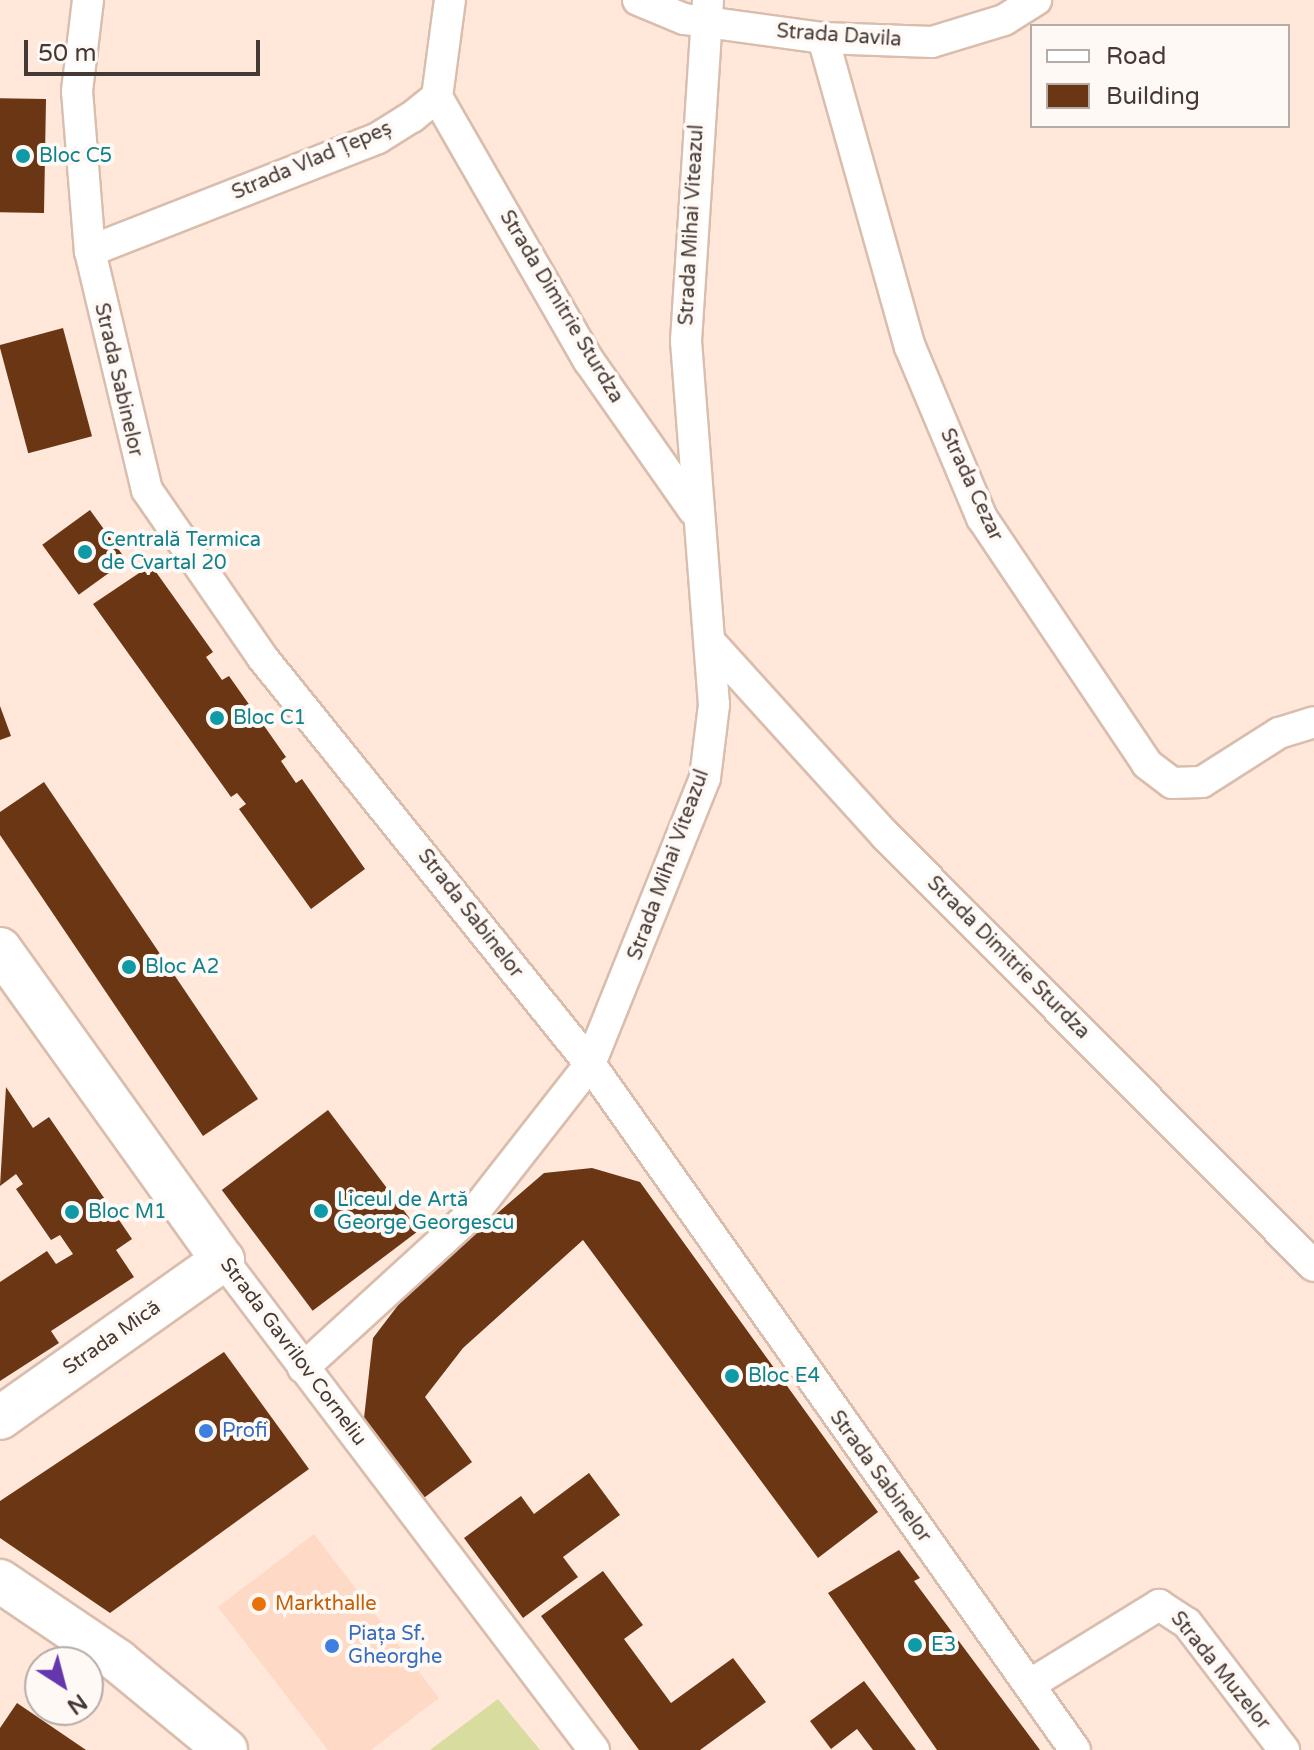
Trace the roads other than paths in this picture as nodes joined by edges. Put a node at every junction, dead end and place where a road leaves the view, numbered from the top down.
1 (88, 0) edge
2 (450, 0) edge
3 (638, 0) edge
4 (1036, 0) edge
5 (705, 10) edge
6 (823, 38) junction
7 (437, 97) junction
8 (90, 251) junction
9 (694, 511) junction
10 (710, 642) junction
11 (1314, 722) edge
12 (0, 949) edge
13 (590, 1064) junction
14 (223, 1260) junction
15 (1314, 1266) edge
16 (303, 1368) junction
17 (0, 1418) edge
18 (0, 1581) edge
19 (1029, 1685) junction
20 (208, 1744) edge
21 (594, 1750) edge
22 (1075, 1750) edge
23 (1284, 1750) edge

1 - 8 street, Strada Sabinelor
2 - 7 street
3 - 5 street, Strada Davila
4 - 6 street, Strada Davila
5 - 6 street, Strada Davila
5 - 9 street, Strada Mihai Viteazul
6 - 11 street, Strada Cezar
7 - 8 street, Strada Vlad Țepeș
7 - 9 street, Strada Dimitrie Sturdza
8 - 13 street, Strada Sabinelor
9 - 10 street, Strada Mihai Viteazul
10 - 13 street, Strada Mihai Viteazul
10 - 15 street, Strada Dimitrie Sturdza
12 - 14 street, Strada Gavrilov Corneliu
13 - 16 street, Strada Mihai Viteazul
13 - 19 street, Strada Sabinelor
14 - 16 street, Strada Gavrilov Corneliu
14 - 17 street, Strada Mică
16 - 21 street, Strada Gavrilov Corneliu
18 - 20 street
19 - 22 street, Strada Sabinelor
19 - 23 street, Strada Muzelor

